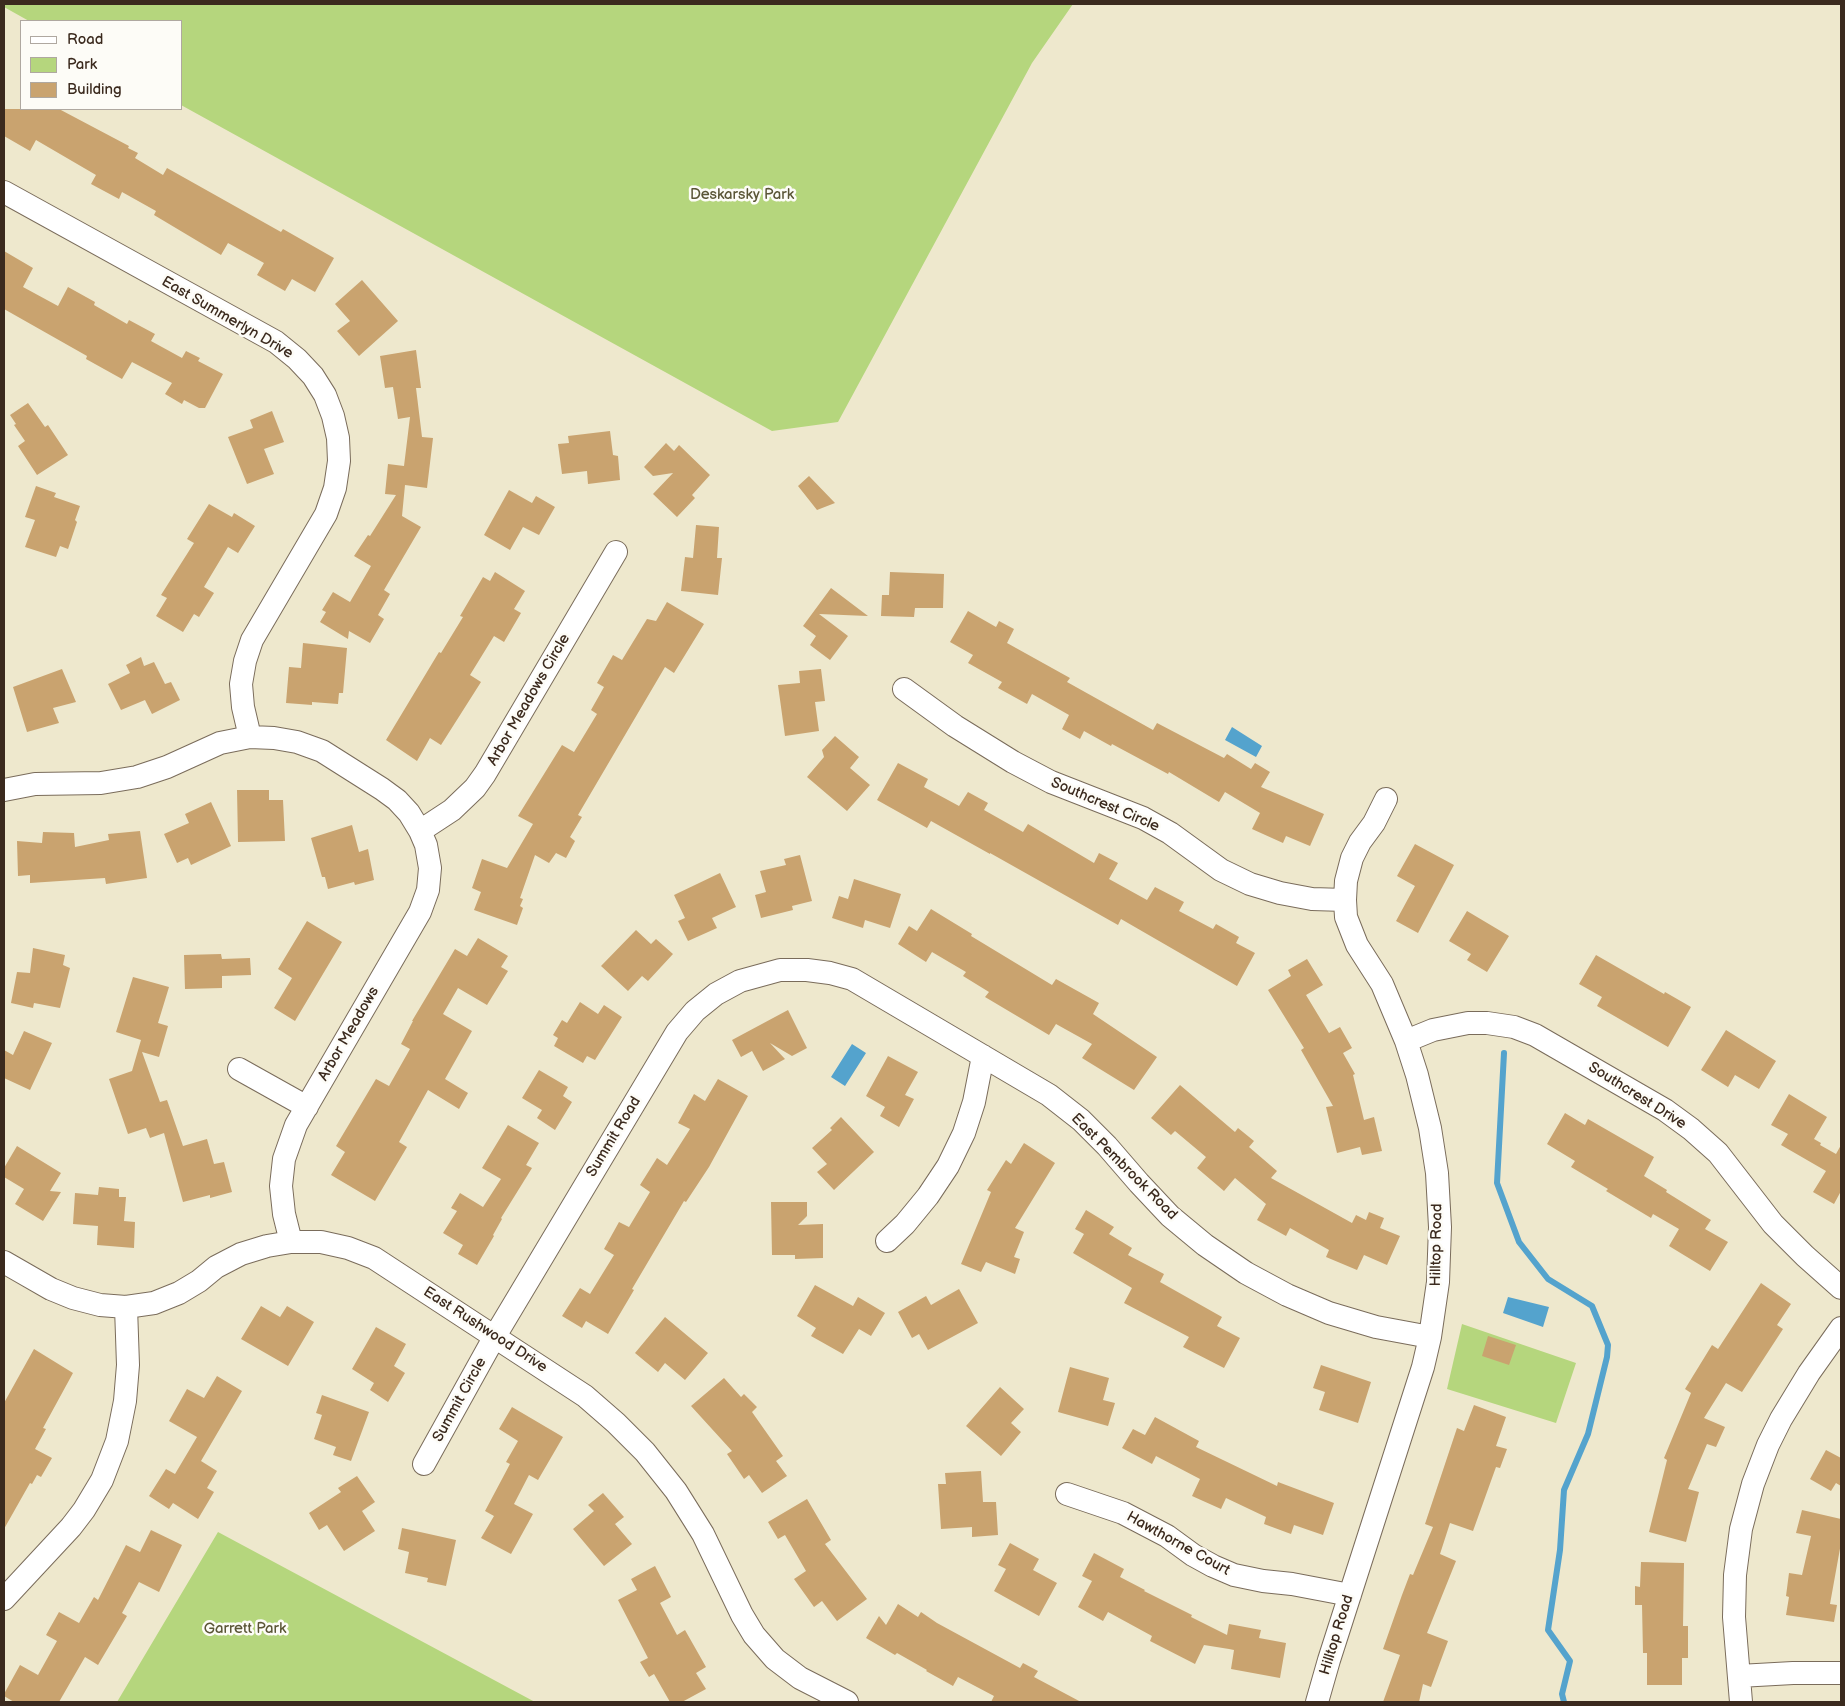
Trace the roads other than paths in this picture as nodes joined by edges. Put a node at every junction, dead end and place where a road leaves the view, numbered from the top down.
1 (4, 192) edge
2 (616, 552) dead end
3 (904, 689) dead end
4 (250, 737) junction
5 (4, 790) edge
6 (1386, 799) dead end
7 (420, 831) junction
8 (1345, 900) junction
9 (766, 973) joint
10 (1406, 1040) junction
11 (983, 1056) junction
12 (239, 1069) dead end
13 (306, 1107) junction
14 (887, 1241) dead end
15 (291, 1242) junction
16 (4, 1262) edge
17 (1841, 1288) edge
18 (126, 1307) junction
19 (1841, 1328) edge
20 (496, 1336) junction
21 (1430, 1337) junction
22 (424, 1464) dead end
23 (1067, 1494) dead end
24 (1350, 1595) junction
25 (4, 1599) edge
26 (1841, 1673) edge
27 (1739, 1676) junction
28 (847, 1702) edge
29 (1317, 1702) edge
30 (1741, 1702) edge

1 - 4 street, East Summerlyn Drive
2 - 7 street, Arbor Meadows Circle
3 - 8 street, Southcrest Circle
4 - 5 street, Arbor Meadows
4 - 7 street, Arbor Meadows
6 - 8 street, Hilltop Road
7 - 13 street, Arbor Meadows
8 - 10 street, Hilltop Road
9 - 11 street, East Pembrook Road
9 - 20 street, Summit Road
10 - 17 street, Southcrest Drive
10 - 21 street, Hilltop Road
11 - 14 street
11 - 21 street, East Pembrook Road
12 - 13 street
13 - 15 street, Arbor Meadows
15 - 18 street, East Rushwood Drive
15 - 20 street, East Rushwood Drive
16 - 18 street, East Rushwood Drive
18 - 25 street
19 - 27 street
20 - 22 street, Summit Circle
20 - 28 street, East Rushwood Drive
21 - 24 street, Hilltop Road
23 - 24 street, Hawthorne Court
24 - 29 street, Hilltop Road
26 - 27 street
27 - 30 street

